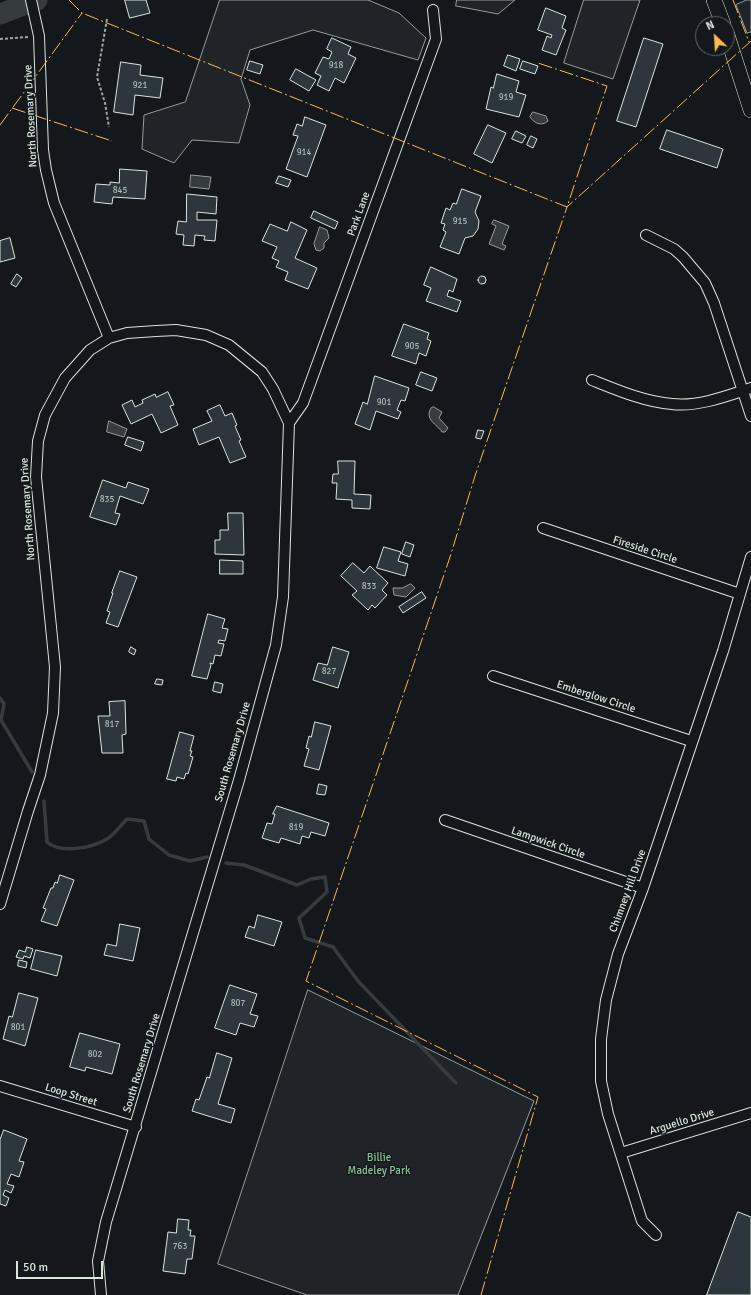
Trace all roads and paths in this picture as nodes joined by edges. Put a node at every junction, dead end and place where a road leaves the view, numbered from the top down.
1 (31, 0) edge
2 (714, 0) edge
3 (433, 10) dead end
4 (720, 16) edge
5 (107, 19) dead end
6 (39, 36) junction
7 (0, 39) edge
8 (734, 56) edge
9 (751, 110) edge
10 (108, 127) dead end
11 (646, 235) dead end
12 (109, 338) junction
13 (592, 380) dead end
14 (747, 389) edge
15 (751, 416) edge
16 (289, 423) junction
17 (543, 528) dead end
18 (751, 557) edge
19 (740, 594) junction
20 (493, 676) dead end
21 (691, 741) junction
22 (445, 820) dead end
23 (643, 888) junction
24 (0, 904) edge
25 (0, 1086) edge
26 (751, 1113) edge
27 (136, 1127) junction
28 (620, 1153) junction
29 (656, 1235) dead end
30 (101, 1295) edge

1 - 6 street, North Rosemary Drive
2 - 4 main road
3 - 16 street, Park Lane
5 - 10 path
6 - 7 path
6 - 12 street, North Rosemary Drive
8 - 9 main road
11 - 14 street
12 - 16 street, South Rosemary Drive
12 - 24 street, North Rosemary Drive
13 - 14 street
14 - 15 street
16 - 27 street, South Rosemary Drive
17 - 19 street, Fireside Circle
18 - 19 street, Chimney Hill Drive
19 - 21 street, Chimney Hill Drive
20 - 21 street, Emberglow Circle
21 - 23 street, Chimney Hill Drive
22 - 23 street, Lampwick Circle
23 - 28 street, Chimney Hill Drive
25 - 27 street, Loop Street
26 - 28 street, Arguello Drive
27 - 30 street, South Rosemary Drive
28 - 29 street, Chimney Hill Drive

